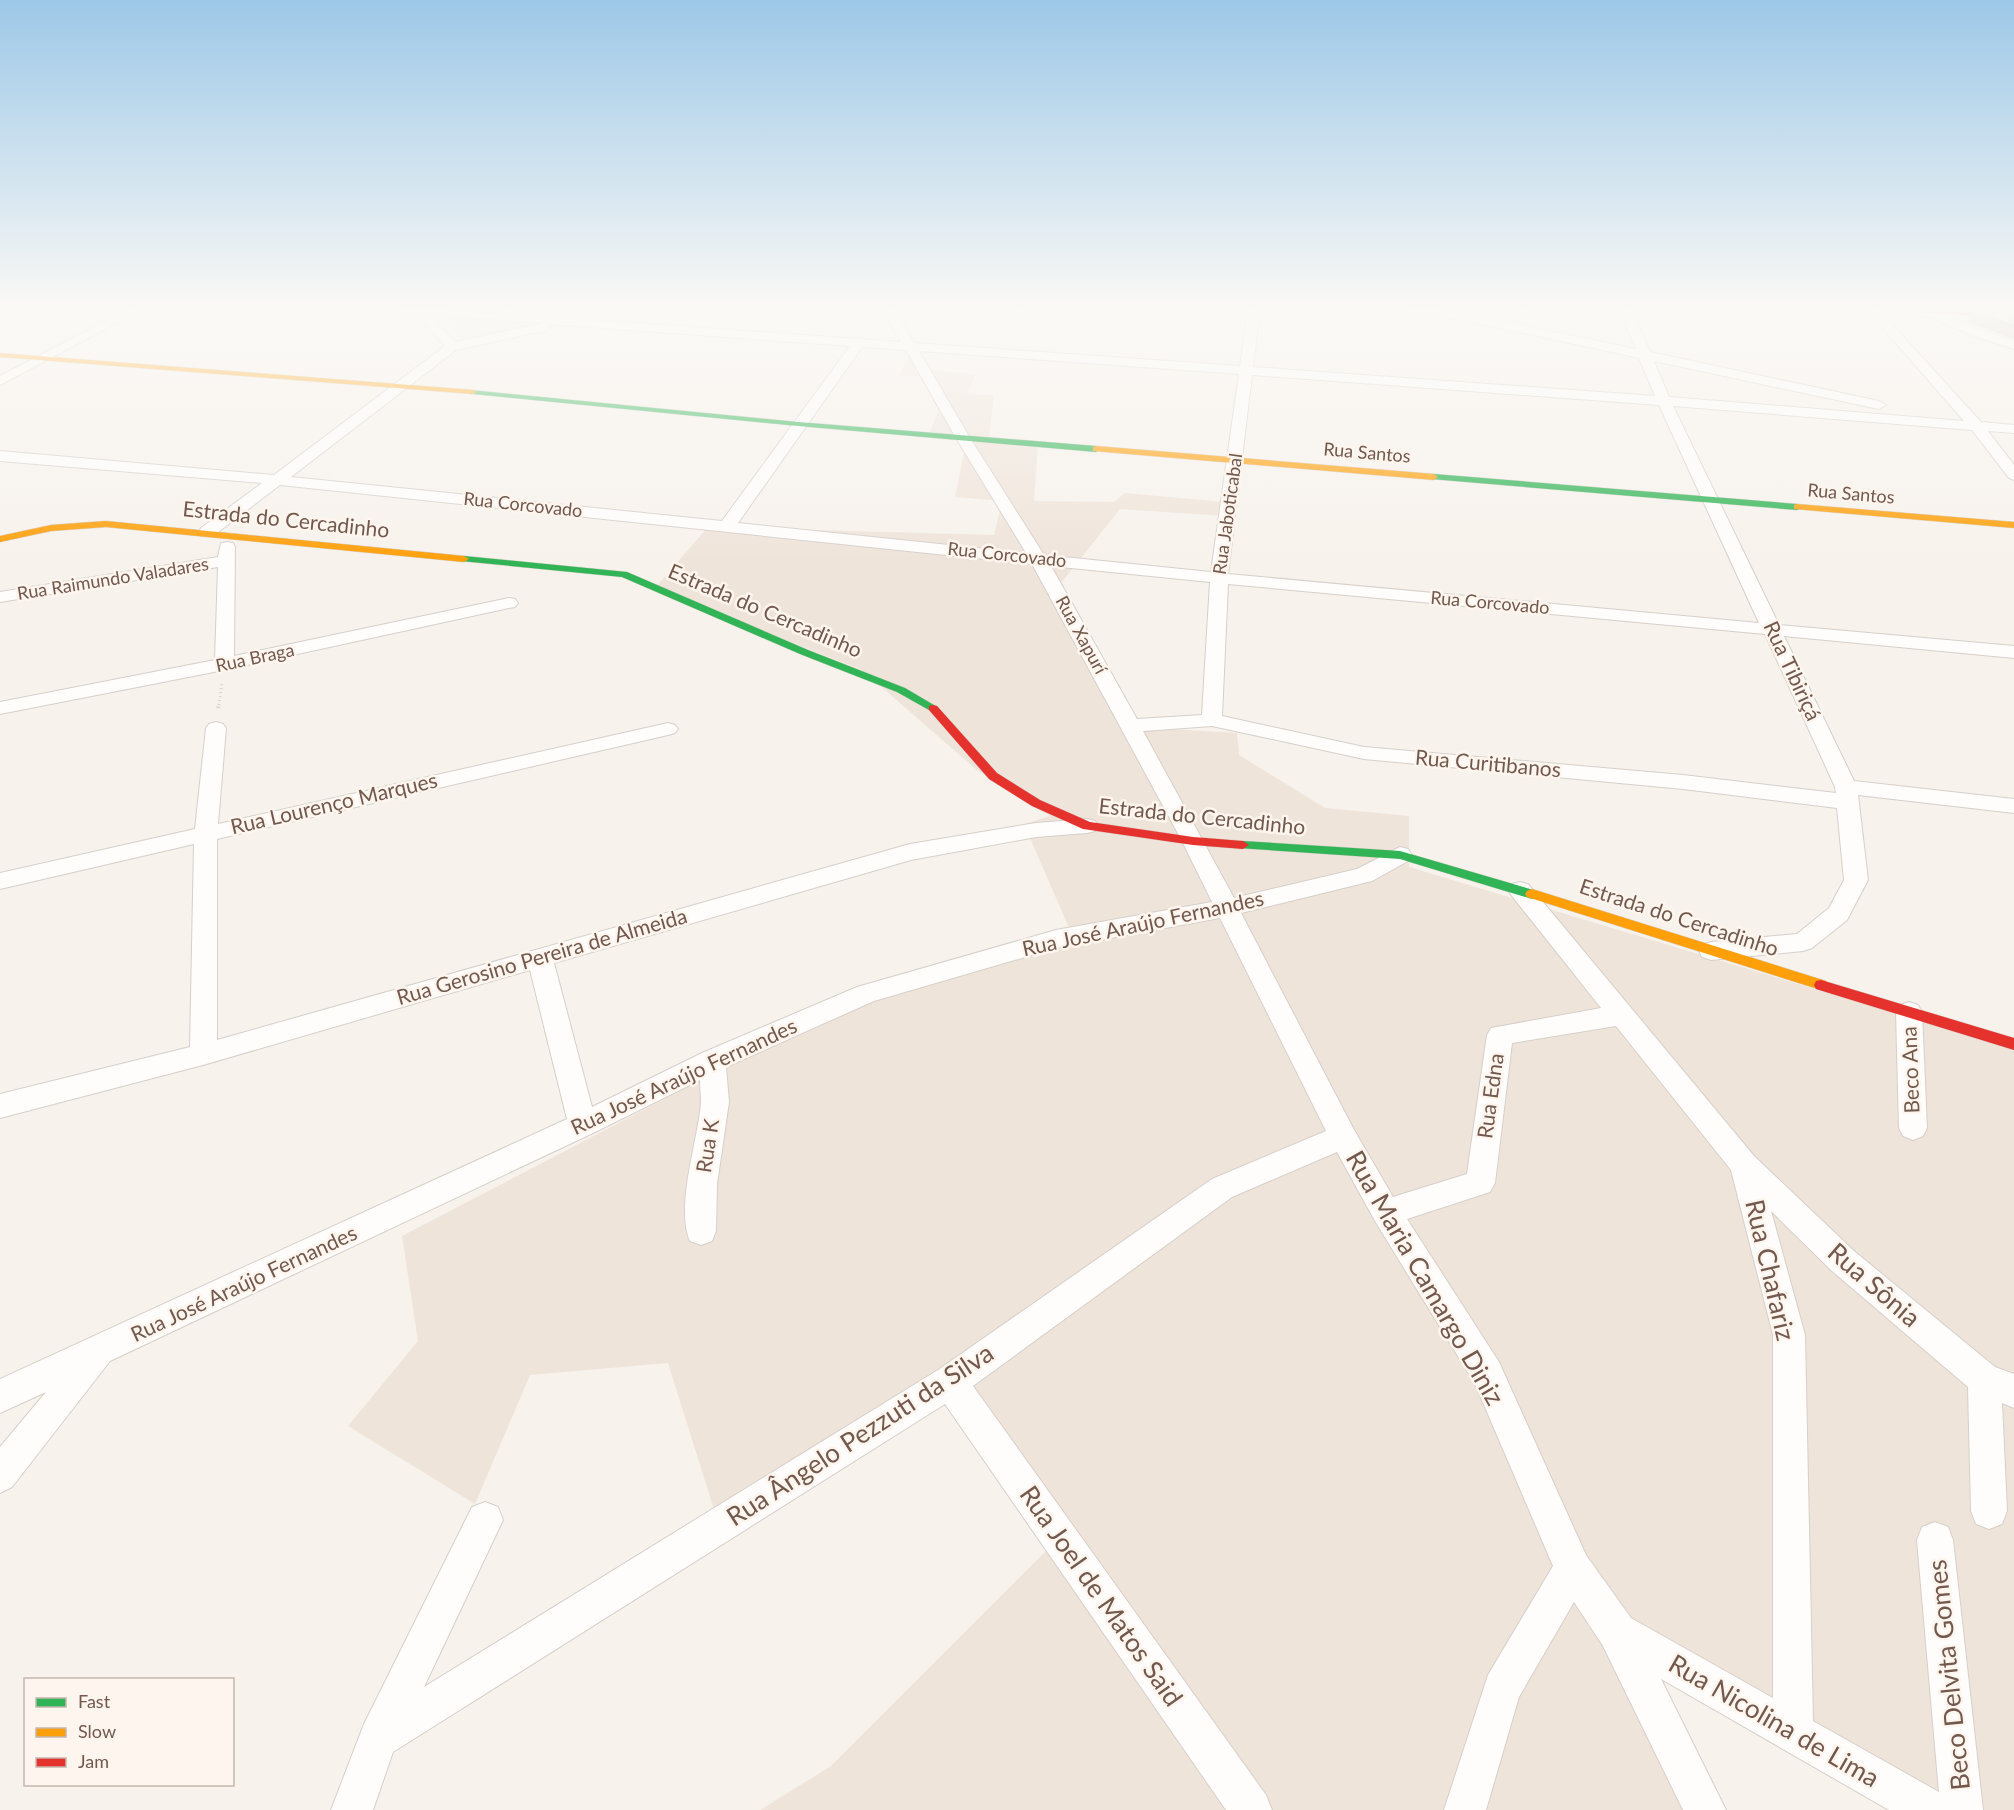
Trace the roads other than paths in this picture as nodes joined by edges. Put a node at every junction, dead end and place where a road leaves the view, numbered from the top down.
1 (391, 394) edge
2 (500, 394) edge
3 (820, 394) edge
4 (938, 394) edge
5 (1243, 394) edge
6 (1570, 394) edge
7 (1661, 394) edge
8 (1830, 394) edge
9 (1949, 394) edge
10 (1664, 401) junction
11 (798, 424) junction
12 (1976, 425) junction
13 (2014, 429) edge
14 (963, 438) junction
15 (0, 456) edge
16 (1235, 460) junction
17 (2014, 475) edge
18 (278, 480) junction
19 (1711, 500) junction
20 (2014, 525) edge
21 (727, 526) junction
22 (207, 532) junction
23 (228, 535) junction
24 (0, 539) edge
25 (1038, 558) junction
26 (226, 561) junction
27 (1219, 578) junction
28 (0, 597) edge
29 (509, 603) dead end
30 (1772, 629) junction
31 (2014, 651) edge
32 (224, 664) junction
33 (0, 708) edge
34 (1212, 720) junction
35 (1130, 726) junction
36 (216, 728) road end
37 (668, 729) dead end
38 (1847, 795) junction
39 (2014, 806) edge
40 (1087, 826) junction
41 (206, 834) junction
42 (1193, 841) junction
43 (1400, 855) junction
44 (0, 881) edge
45 (1520, 890) junction
46 (1226, 908) junction
47 (1711, 951) junction
48 (540, 958) junction
49 (1909, 1012) junction
50 (1622, 1015) junction
51 (2014, 1044) edge
52 (203, 1054) junction
53 (712, 1061) junction
54 (0, 1106) edge
55 (583, 1125) junction
56 (1913, 1128) dead end
57 (1342, 1137) junction
58 (1744, 1165) junction
59 (1386, 1212) junction
60 (701, 1231) dead end
61 (99, 1352) junction
62 (950, 1382) junction
63 (1999, 1385) edge
64 (0, 1396) edge
65 (0, 1475) edge
66 (1989, 1511) dead end
67 (485, 1520) dead end
68 (1935, 1540) dead end
69 (1573, 1568) junction
70 (1617, 1632) junction
71 (1793, 1731) junction
72 (378, 1738) junction
73 (352, 1810) edge
74 (1251, 1810) edge
75 (1465, 1810) edge
76 (1705, 1810) edge
77 (1930, 1810) edge
78 (1962, 1810) edge

1 - 18 street
2 - 11 street, Rua Santos
3 - 11 street
4 - 14 street, Rua Xapurí
5 - 16 street, Rua Jaboticabal
6 - 10 street
7 - 10 street, Rua Tibiriçá
8 - 12 street
9 - 12 street
10 - 12 street
10 - 19 street, Rua Tibiriçá
11 - 14 street, Rua Santos
11 - 21 street
12 - 13 street
12 - 17 street
14 - 16 street, Rua Santos
14 - 25 street, Rua Xapurí
15 - 18 street, Rua Corcovado
16 - 19 street, Rua Santos
16 - 27 street, Rua Jaboticabal
18 - 21 street, Rua Corcovado
18 - 22 street
19 - 20 street, Rua Santos
19 - 30 street, Rua Tibiriçá
21 - 25 street, Rua Corcovado
22 - 23 street, Estrada do Cercadinho
22 - 24 street, Estrada do Cercadinho
23 - 26 street
23 - 40 street, Estrada do Cercadinho
25 - 27 street, Rua Corcovado
25 - 35 street, Rua Xapurí
26 - 28 street, Rua Raimundo Valadares
26 - 32 street
27 - 30 street, Rua Corcovado
27 - 34 street, Rua Jaboticabal
29 - 32 street, Rua Braga
30 - 31 street, Rua Corcovado
30 - 38 street, Rua Tibiriçá
32 - 33 street, Rua Braga
34 - 35 street, Rua Curitibanos
34 - 38 street, Rua Curitibanos
35 - 42 street, Rua Xapurí
36 - 41 street
37 - 41 street, Rua Lourenço Marques
38 - 39 street, Rua Curitibanos
38 - 47 street, Rua Tibiriçá
40 - 42 street, Estrada do Cercadinho
40 - 48 street, Rua Gerosino Pereira de Almeida
41 - 44 street, Rua Lourenço Marques
41 - 52 street
42 - 43 street, Estrada do Cercadinho
42 - 46 street, Rua Maria Camargo Diniz
43 - 45 street, Estrada do Cercadinho
43 - 46 street, Rua José Araújo Fernandes
45 - 47 street, Estrada do Cercadinho
45 - 50 street, Rua Chafariz
46 - 53 street, Rua José Araújo Fernandes
46 - 57 street, Rua Maria Camargo Diniz
47 - 49 street, Estrada do Cercadinho
48 - 52 street, Rua Gerosino Pereira de Almeida
48 - 55 street
49 - 51 street, Estrada do Cercadinho
49 - 56 street, Beco Ana
50 - 58 street, Rua Chafariz
50 - 59 street, Rua Edna
52 - 54 street, Rua Gerosino Pereira de Almeida
53 - 55 street, Rua José Araújo Fernandes
53 - 60 street, Rua K
55 - 61 street, Rua José Araújo Fernandes
57 - 59 street, Rua Maria Camargo Diniz
57 - 62 street, Rua Ângelo Pezzuti da Silva
58 - 63 street, Rua Sônia
58 - 71 street, Rua Chafariz
59 - 69 street, Rua Maria Camargo Diniz
61 - 64 street, Rua José Araújo Fernandes
61 - 65 street
62 - 72 street, Rua Ângelo Pezzuti da Silva
62 - 74 street, Rua Joel de Matos Said
63 - 66 street
67 - 72 street
68 - 78 street, Beco Delvita Gomes
69 - 70 street, Rua Maria Camargo Diniz
69 - 75 street
70 - 71 street, Rua Nicolina de Lima
70 - 76 street, Rua Maria Camargo Diniz
71 - 77 street, Rua Nicolina de Lima
72 - 73 street

